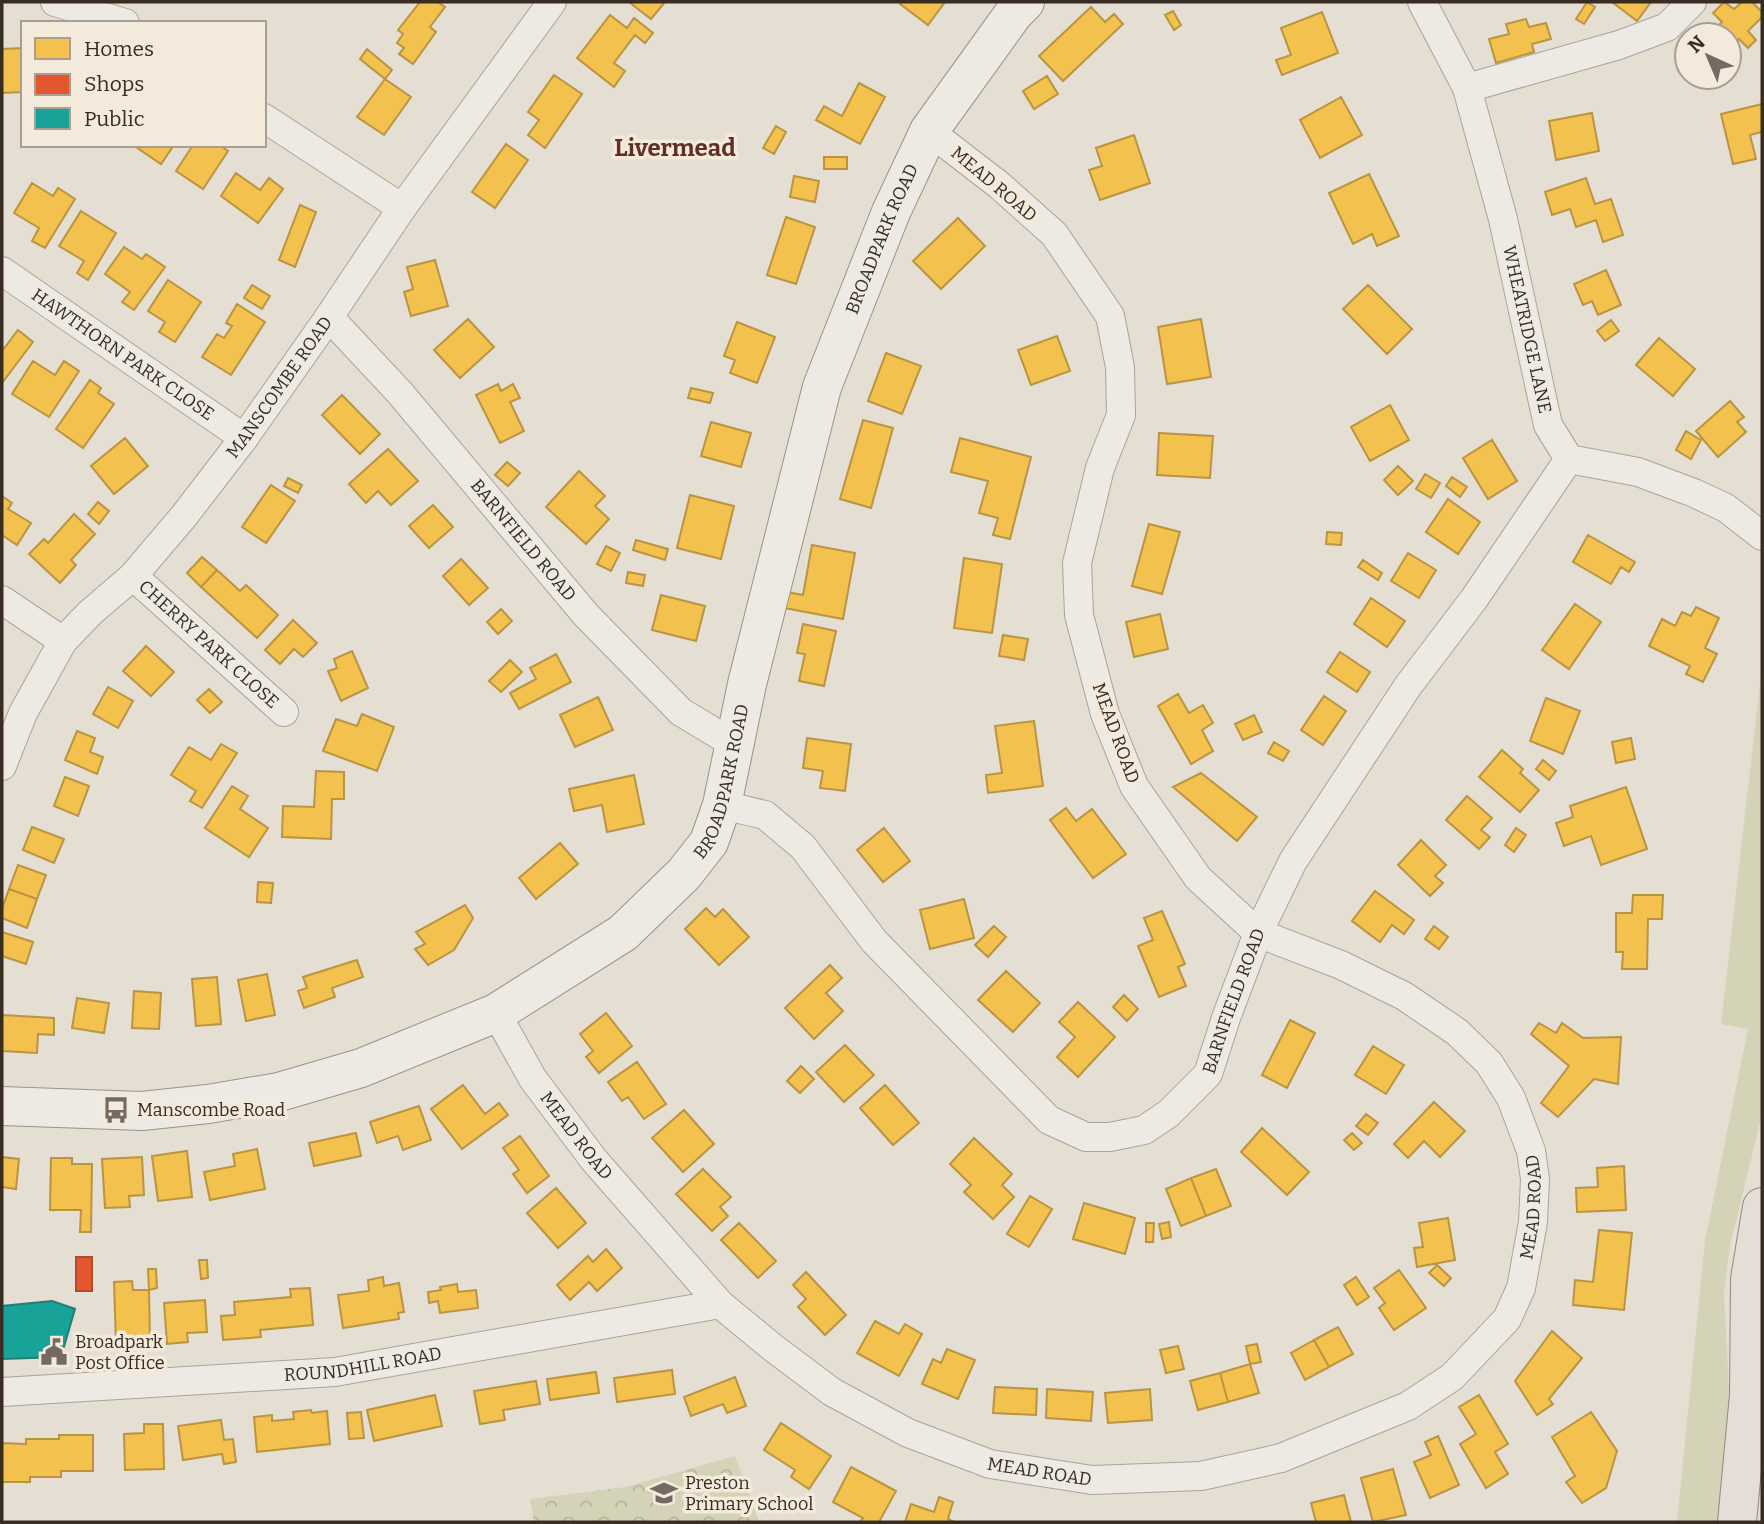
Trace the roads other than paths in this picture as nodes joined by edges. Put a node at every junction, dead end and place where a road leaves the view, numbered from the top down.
1 (55, 2) edge
2 (552, 2) edge
3 (1025, 2) edge
4 (1422, 2) edge
5 (1692, 2) edge
6 (124, 15) edge
7 (1467, 88) junction
8 (266, 119) edge
9 (929, 131) junction
10 (402, 208) junction
11 (2, 271) edge
12 (329, 317) junction
13 (244, 438) junction
14 (1569, 459) junction
15 (1762, 536) edge
16 (133, 576) junction
17 (2, 600) edge
18 (63, 641) junction
19 (284, 712) dead end
20 (734, 744) junction
21 (2, 766) edge
22 (722, 805) junction
23 (1258, 933) junction
24 (496, 1013) junction
25 (2, 1106) edge
26 (1762, 1207) edge
27 (720, 1304) junction
28 (2, 1392) edge
29 (1737, 1522) edge

1 - 6 street
2 - 10 street, MANSCOMBE ROAD
3 - 9 street, BROADPARK ROAD
4 - 7 street, WHEATRIDGE LANE
5 - 7 street
7 - 14 street, WHEATRIDGE LANE
8 - 10 street
9 - 20 street, BROADPARK ROAD
9 - 23 street, MEAD ROAD
10 - 12 street, MANSCOMBE ROAD
11 - 13 street, HAWTHORN PARK CLOSE
12 - 13 street, MANSCOMBE ROAD
12 - 20 street, BARNFIELD ROAD
13 - 16 street, MANSCOMBE ROAD
14 - 15 street
14 - 23 street, BARNFIELD ROAD
16 - 18 street, MANSCOMBE ROAD
16 - 19 street, CHERRY PARK CLOSE
17 - 18 street
18 - 21 street, MANSCOMBE ROAD
20 - 22 street, BROADPARK ROAD
22 - 23 street, BARNFIELD ROAD
22 - 24 street, BROADPARK ROAD
23 - 27 street, MEAD ROAD
24 - 25 street, BROADPARK ROAD
24 - 27 street, MEAD ROAD
26 - 29 main road
27 - 28 street, ROUNDHILL ROAD

